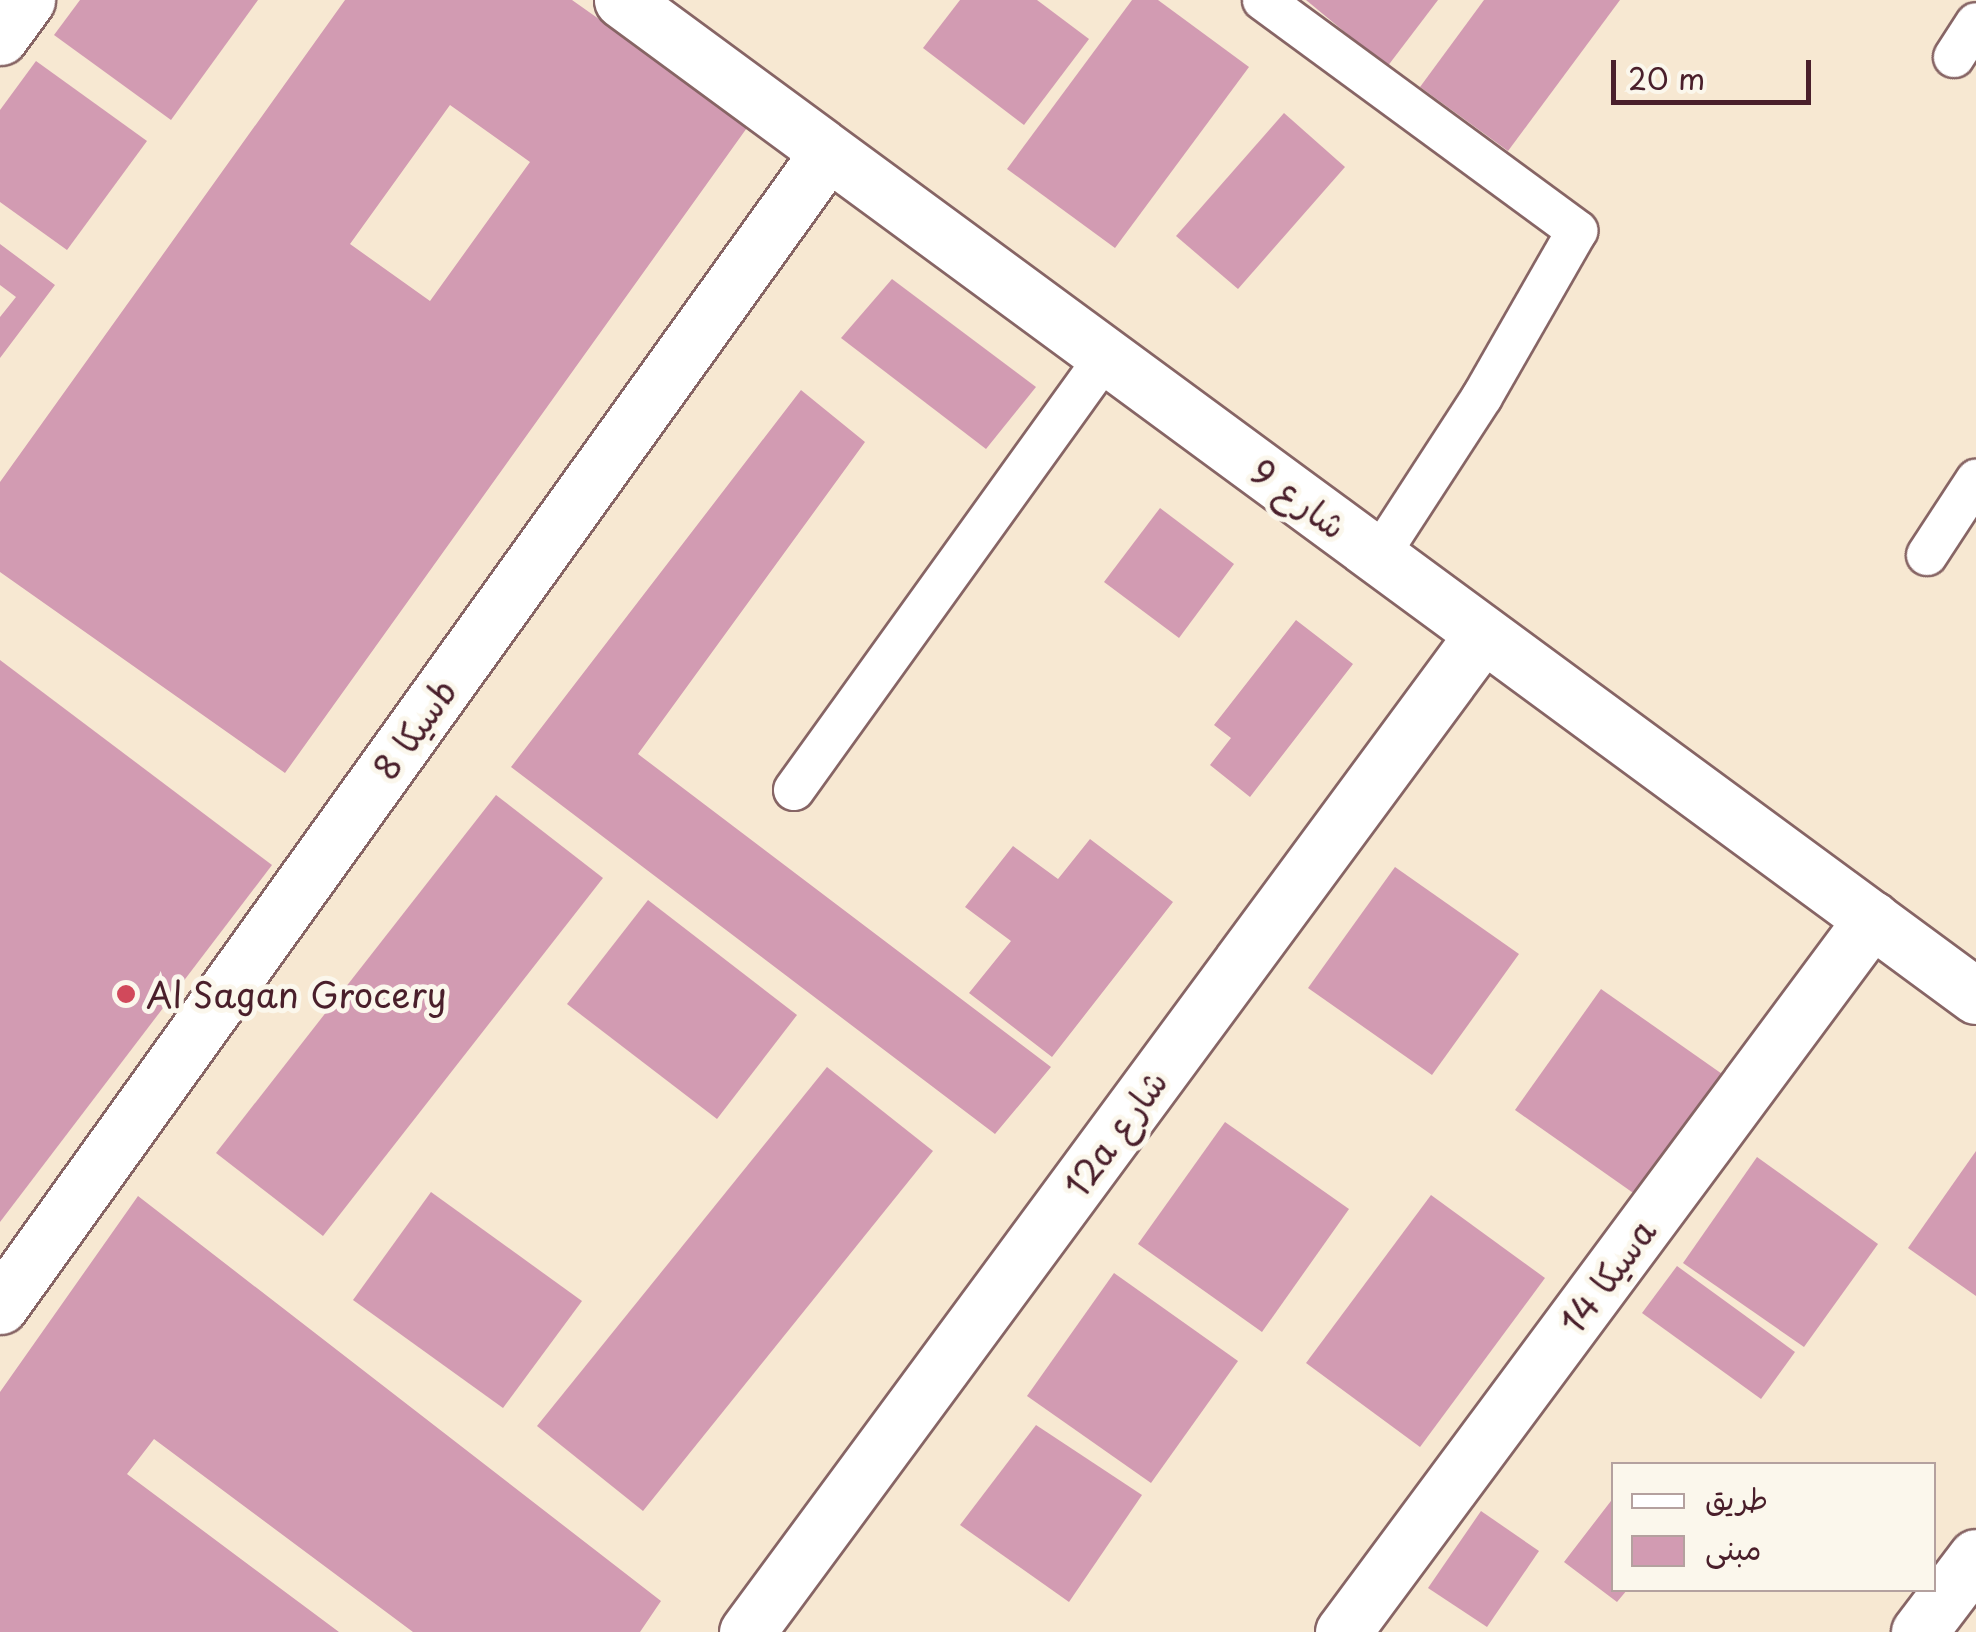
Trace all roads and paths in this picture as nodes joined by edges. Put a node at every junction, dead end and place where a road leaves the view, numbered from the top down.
1 (26, 0) edge
2 (622, 0) edge
3 (1263, 0) edge
4 (0, 36) edge
5 (828, 152) junction
6 (1106, 356) junction
7 (1976, 480) edge
8 (1927, 555) dead end
9 (1378, 557) junction
10 (1484, 634) junction
11 (794, 790) dead end
12 (1872, 919) junction
13 (1976, 996) edge
14 (0, 1306) edge
15 (1976, 1557) edge
16 (747, 1632) edge
17 (1343, 1632) edge
18 (1919, 1632) edge

1 - 4 street
2 - 5 street, شارع 9
3 - 9 lane
5 - 6 street, شارع 9
5 - 14 street, سيكا 8b
6 - 9 street, شارع 9
6 - 11 lane
7 - 8 lane
9 - 10 street, شارع 9
10 - 12 street, شارع 9
10 - 16 street, 12a شارع
12 - 13 street, شارع 9
12 - 17 street, سيكا 14a
15 - 18 street

